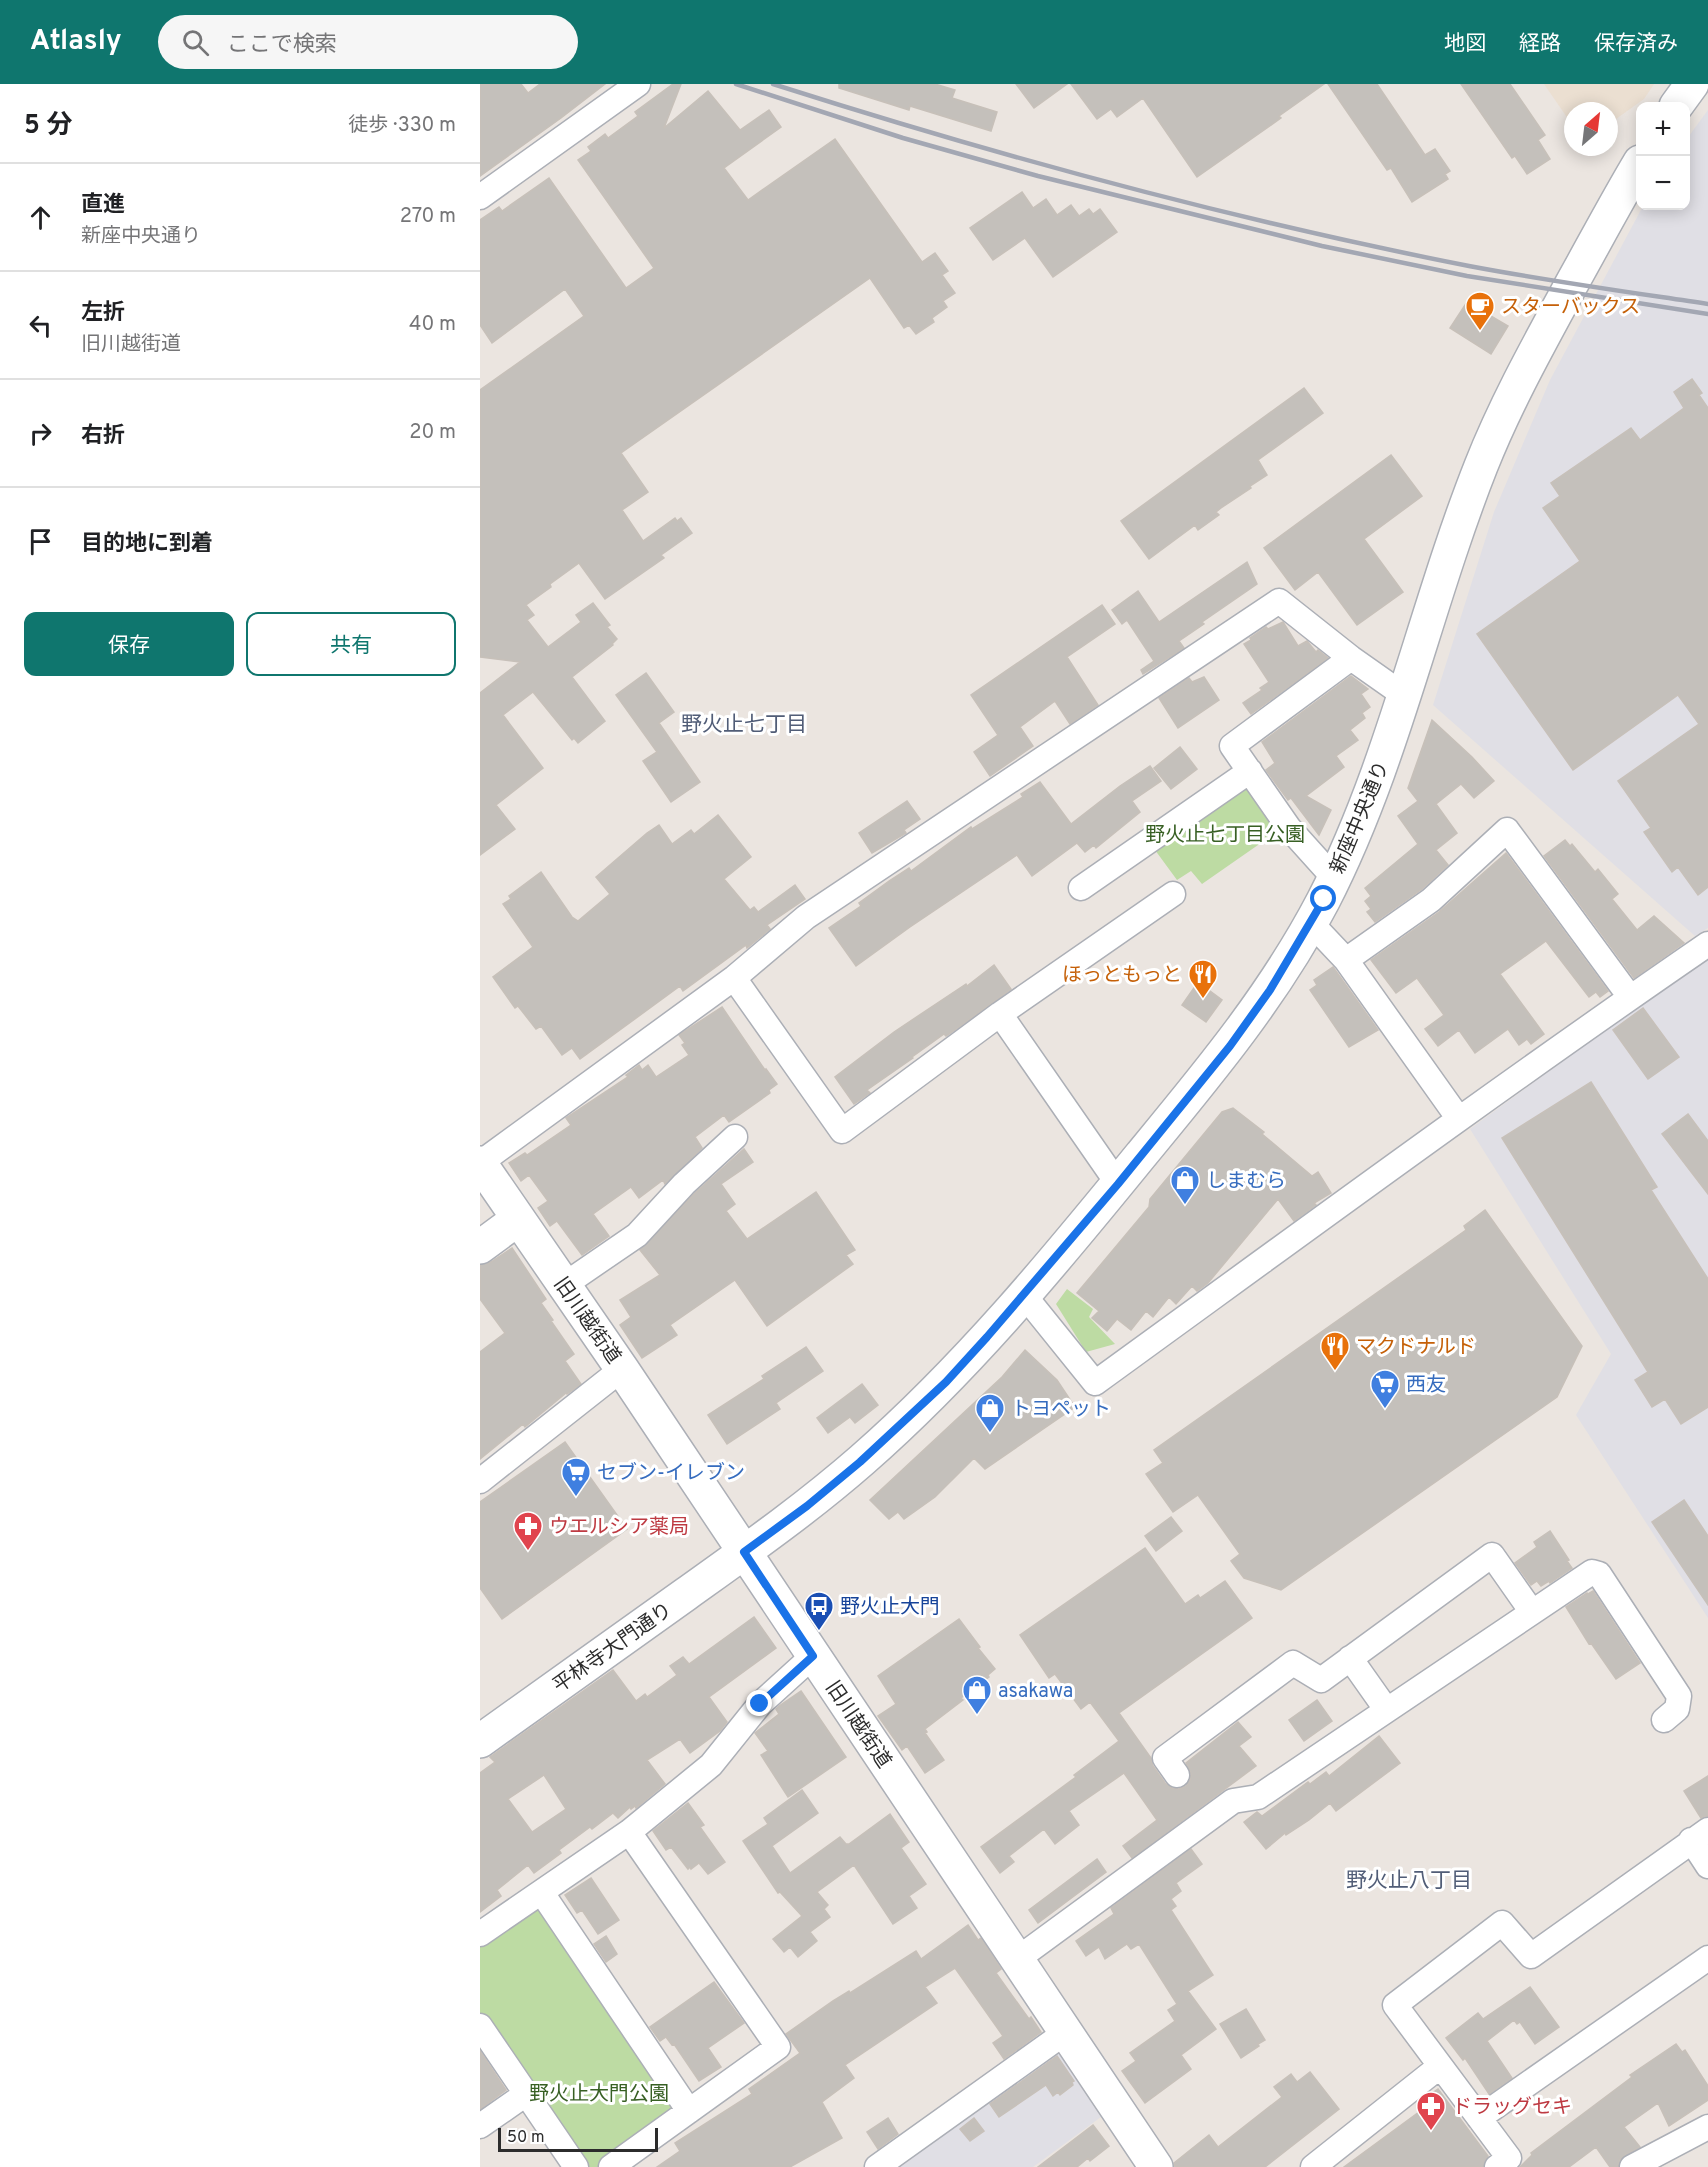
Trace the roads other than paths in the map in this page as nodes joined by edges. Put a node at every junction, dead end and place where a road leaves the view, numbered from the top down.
1 (638, 84) edge
2 (1692, 84) edge
3 (1679, 102) edge
4 (1636, 171) edge
5 (480, 196) edge
6 (1351, 658) junction
7 (1405, 696) junction
8 (1250, 771) junction
9 (1334, 878) junction
10 (1081, 888) dead end
11 (1173, 894) dead end
12 (1311, 923) junction
13 (1699, 951) edge
14 (1346, 960) junction
15 (734, 978) junction
16 (1630, 997) junction
17 (1000, 1014) junction
18 (1459, 1119) junction
19 (735, 1137) dead end
20 (480, 1163) edge
21 (1118, 1184) junction
22 (518, 1219) junction
23 (480, 1247) edge
24 (564, 1285) junction
25 (1024, 1295) junction
26 (622, 1369) junction
27 (480, 1482) edge
28 (744, 1552) junction
29 (1532, 1612) junction
30 (813, 1656) junction
31 (1350, 1658) junction
32 (1386, 1709) junction
33 (1664, 1720) dead end
34 (480, 1741) edge
35 (1178, 1775) dead end
36 (629, 1832) junction
37 (1700, 1835) edge
38 (1708, 1866) edge
39 (542, 1893) junction
40 (480, 1934) edge
41 (1708, 1958) edge
42 (1016, 1960) junction
43 (480, 2026) edge
44 (1066, 2032) junction
45 (1439, 2067) junction
46 (526, 2094) junction
47 (689, 2111) junction
48 (1479, 2118) junction
49 (480, 2126) edge
50 (1708, 2127) edge
51 (576, 2167) edge
52 (611, 2167) edge
53 (877, 2167) edge
54 (1156, 2167) edge
55 (1313, 2167) edge
56 (1497, 2167) edge
57 (1632, 2167) edge

1 - 5 street
2 - 3 street
4 - 7 street, 新座中央通り
6 - 7 street
6 - 8 street
6 - 15 street
7 - 9 street, 新座中央通り
8 - 9 street
8 - 10 street
9 - 12 street, 新座中央通り
11 - 17 street
12 - 14 street
12 - 21 street, 新座中央通り
13 - 16 street
14 - 16 street
14 - 18 street
15 - 17 street
15 - 20 street
16 - 18 street
17 - 21 street
18 - 25 street
19 - 24 street
20 - 22 street, 旧川越街道
21 - 25 street, 新座中央通り
22 - 23 street
22 - 24 street, 旧川越街道
24 - 26 street, 旧川越街道
25 - 28 street, 新座中央通り
26 - 27 street
26 - 28 street, 旧川越街道
28 - 30 street, 旧川越街道
28 - 34 street, 平林寺大門通り
29 - 31 street
29 - 32 street
29 - 33 street
30 - 36 street
30 - 42 street, 旧川越街道
31 - 32 street
31 - 35 street
32 - 42 street
36 - 39 street
36 - 47 street
37 - 38 street
37 - 45 street
39 - 40 street
39 - 47 street
41 - 48 street
42 - 44 street, 旧川越街道
43 - 46 street
44 - 53 street
44 - 54 street, 旧川越街道
45 - 48 street
45 - 55 street
46 - 49 street
46 - 51 street
47 - 52 street
48 - 56 street
50 - 57 street

